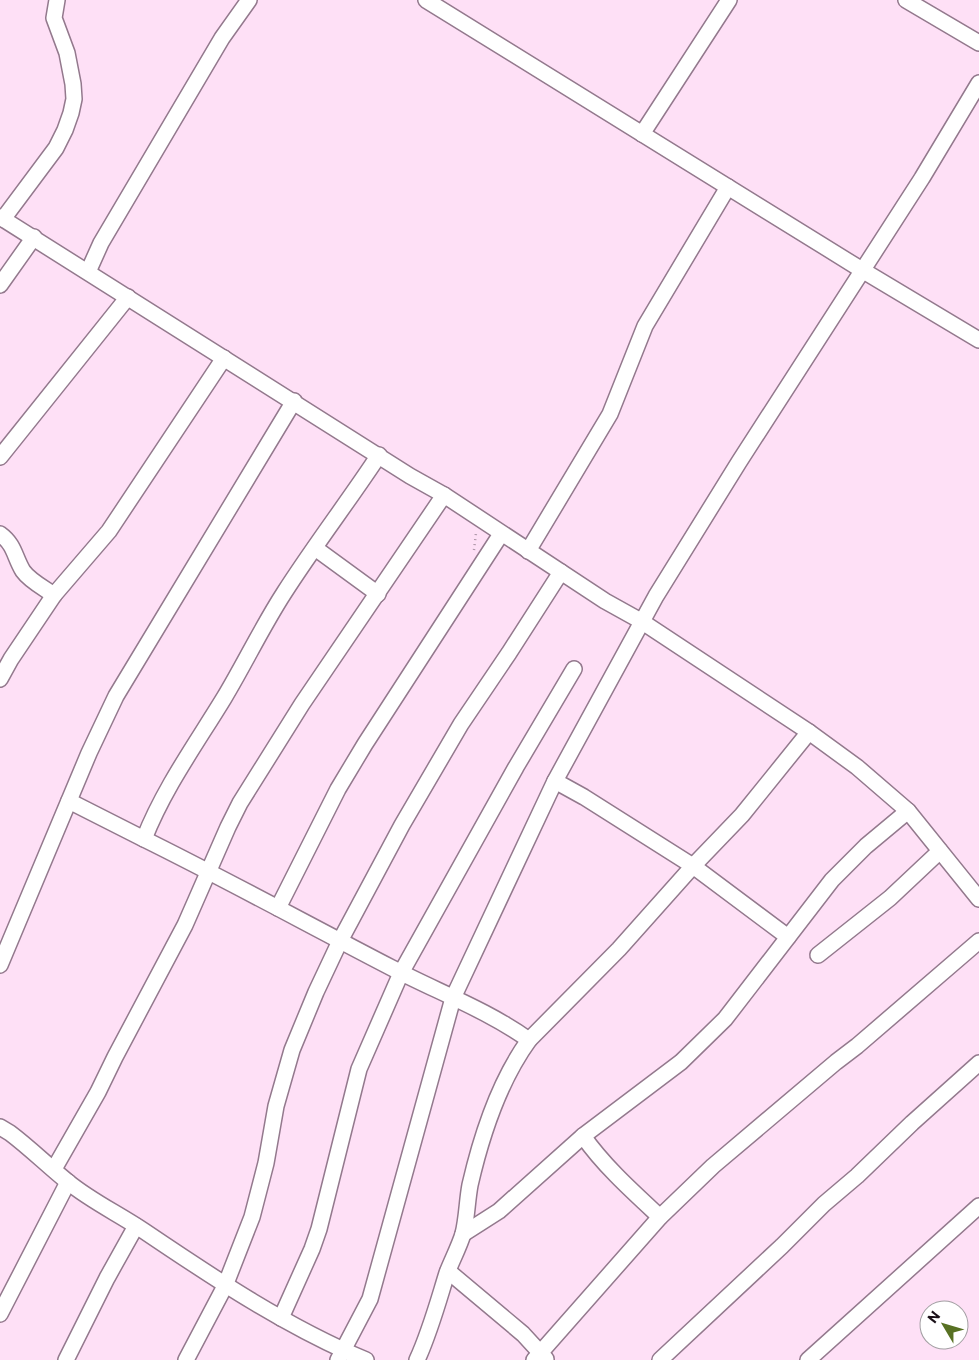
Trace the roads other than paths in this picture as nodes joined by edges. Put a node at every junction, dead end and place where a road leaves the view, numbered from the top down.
1 (57, 0) edge
2 (249, 0) edge
3 (426, 0) edge
4 (728, 0) edge
5 (906, 0) edge
6 (979, 43) edge
7 (979, 83) edge
8 (642, 134) junction
9 (728, 187) junction
10 (2, 218) edge
11 (34, 237) junction
12 (862, 270) junction
13 (88, 272) junction
14 (0, 285) edge
15 (128, 298) junction
16 (979, 340) edge
17 (224, 358) junction
18 (294, 401) junction
19 (379, 455) junction
20 (0, 456) edge
21 (444, 495) junction
22 (0, 534) edge
23 (501, 534) junction
24 (315, 548) junction
25 (528, 551) junction
26 (561, 572) junction
27 (378, 594) junction
28 (54, 595) junction
29 (641, 622) junction
30 (574, 669) dead end
31 (0, 679) edge
32 (809, 732) junction
33 (555, 781) junction
34 (69, 801) junction
35 (908, 810) junction
36 (144, 839) junction
37 (940, 851) junction
38 (693, 866) junction
39 (209, 871) junction
40 (979, 899) edge
41 (278, 908) junction
42 (788, 937) junction
43 (340, 941) junction
44 (979, 941) edge
45 (818, 955) dead end
46 (0, 965) edge
47 (401, 973) junction
48 (453, 998) junction
49 (529, 1040) junction
50 (979, 1063) edge
51 (0, 1127) edge
52 (583, 1136) junction
53 (54, 1169) junction
54 (68, 1182) junction
55 (979, 1206) edge
56 (660, 1217) junction
57 (136, 1226) junction
58 (463, 1234) junction
59 (448, 1271) junction
60 (226, 1286) junction
61 (0, 1314) edge
62 (281, 1318) junction
63 (820, 1349) junction
64 (340, 1355) edge
65 (540, 1358) edge
66 (66, 1360) edge
67 (186, 1360) edge
68 (366, 1360) edge
69 (417, 1360) edge
70 (660, 1360) edge
71 (808, 1360) edge
72 (831, 1360) edge

1 - 10 street
2 - 13 street
3 - 8 street
4 - 8 street
5 - 6 street
7 - 12 street
8 - 9 street
9 - 12 street
9 - 25 street
10 - 11 street
11 - 13 street
11 - 14 street
12 - 16 street
12 - 29 street
13 - 15 street
15 - 17 street
15 - 20 street
17 - 18 street
17 - 28 street
18 - 19 street
18 - 34 street
19 - 21 street
19 - 24 street
21 - 23 street
21 - 27 street
22 - 28 street
23 - 25 street
23 - 41 street
24 - 27 street
24 - 36 street
25 - 26 street
26 - 29 street
26 - 43 street
27 - 39 street
28 - 31 street
29 - 32 street
29 - 33 street
30 - 47 street
32 - 35 street
32 - 38 street
33 - 38 street
33 - 48 street
34 - 36 street
34 - 46 street
35 - 37 street
35 - 42 street
36 - 39 street
37 - 40 street
37 - 45 street
38 - 42 street
38 - 49 street
39 - 41 street
39 - 53 street
41 - 43 street
42 - 52 street
43 - 47 street
43 - 60 street
44 - 56 street
47 - 48 street
47 - 62 street
48 - 49 street
48 - 64 street
49 - 58 street
50 - 70 street
51 - 53 street
52 - 56 street
52 - 58 street
53 - 54 street
54 - 57 street
54 - 61 street
55 - 63 street
56 - 65 street
57 - 60 street
57 - 66 street
58 - 59 street
59 - 65 street
59 - 69 street
60 - 62 street
60 - 67 street
62 - 64 street
63 - 71 street
63 - 72 street
64 - 68 street

